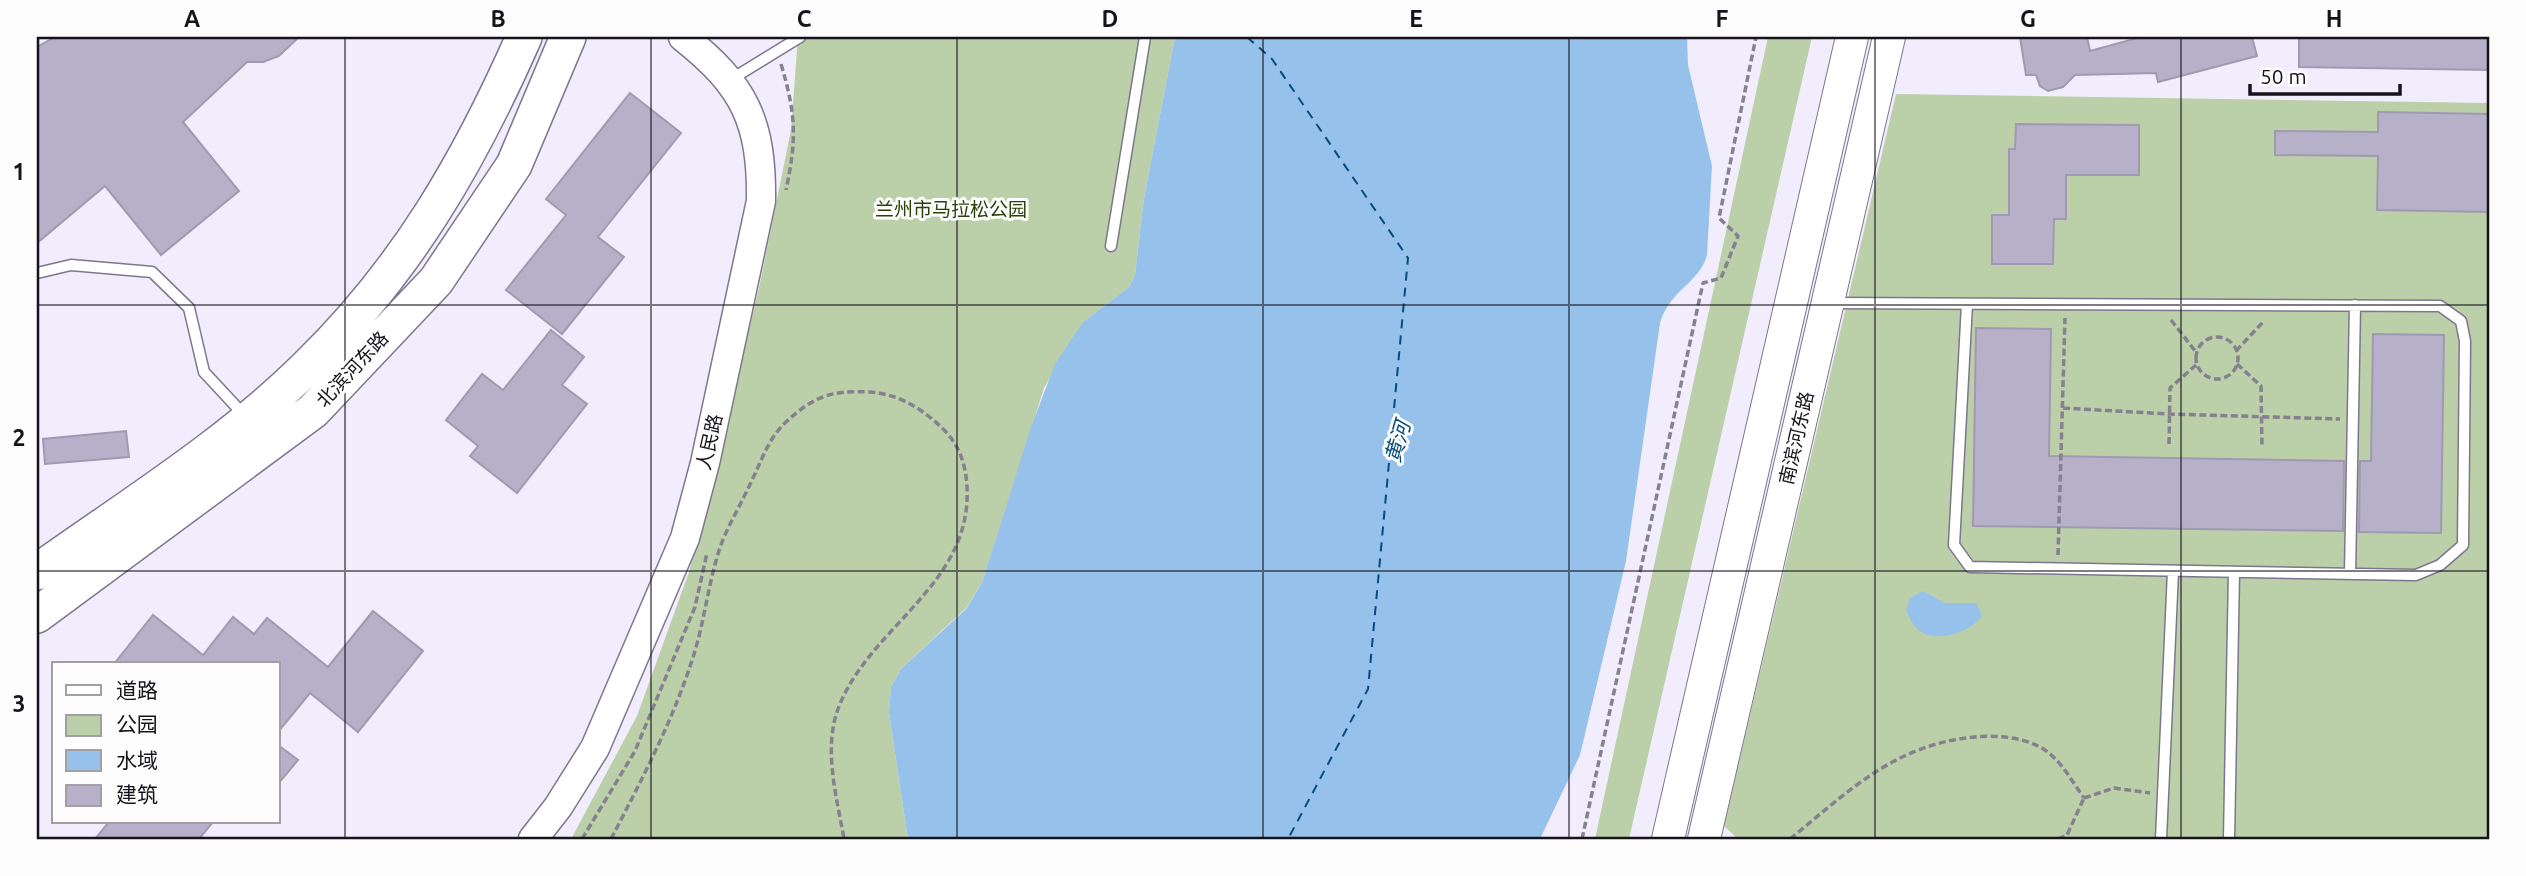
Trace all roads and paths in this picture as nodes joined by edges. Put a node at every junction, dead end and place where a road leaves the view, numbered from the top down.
1 (524, 37) edge
2 (568, 37) edge
3 (683, 37) edge
4 (800, 37) edge
5 (1145, 37) edge
6 (1756, 37) edge
7 (1852, 37) edge
8 (1889, 37) edge
9 (730, 80) junction
10 (1111, 246) dead end
11 (37, 272) edge
12 (2066, 302) junction
13 (1828, 303) junction
14 (1967, 304) junction
15 (2355, 305) junction
16 (2170, 319) dead end
17 (2263, 322) dead end
18 (2236, 351) junction
19 (2196, 352) junction
20 (2237, 364) junction
21 (2196, 365) junction
22 (2063, 408) junction
23 (2169, 414) junction
24 (2262, 417) junction
25 (247, 418) junction
26 (2353, 419) junction
27 (2169, 444) dead end
28 (2263, 448) dead end
29 (2057, 569) junction
30 (2173, 571) junction
31 (37, 572) edge
32 (2234, 572) junction
33 (2350, 574) junction
34 (37, 615) edge
35 (2163, 795) junction
36 (2084, 798) junction
37 (533, 839) edge
38 (611, 839) edge
39 (844, 839) edge
40 (1582, 839) edge
41 (1668, 839) edge
42 (1704, 839) edge
43 (1790, 839) edge
44 (2036, 839) edge
45 (2045, 839) edge
46 (2058, 839) edge
47 (2161, 839) edge
48 (2230, 839) edge

1 - 25 main road, 北滨河东路
2 - 34 main road, 北滨河东路
3 - 9 street, 人民路
4 - 9 lane
5 - 10 lane
6 - 40 path
7 - 41 main road, 南滨河东路
8 - 13 main road, 南滨河东路
9 - 37 street, 人民路
11 - 25 lane
12 - 14 lane
12 - 15 lane
12 - 22 path
13 - 14 lane
13 - 42 main road, 南滨河东路
14 - 29 lane
15 - 26 lane
15 - 33 lane
16 - 19 path
17 - 18 path
18 - 19 path
18 - 20 path
19 - 21 path
20 - 21 path
20 - 24 path
21 - 23 path
22 - 23 path
22 - 29 path
23 - 24 path
23 - 27 path
24 - 26 path
24 - 28 path
25 - 31 main road, 北滨河东路
26 - 33 lane
29 - 30 lane
30 - 32 lane
30 - 35 lane
32 - 33 lane
32 - 48 lane
35 - 36 path
35 - 47 lane
36 - 43 path
36 - 46 path
38 - 39 path
44 - 45 path

